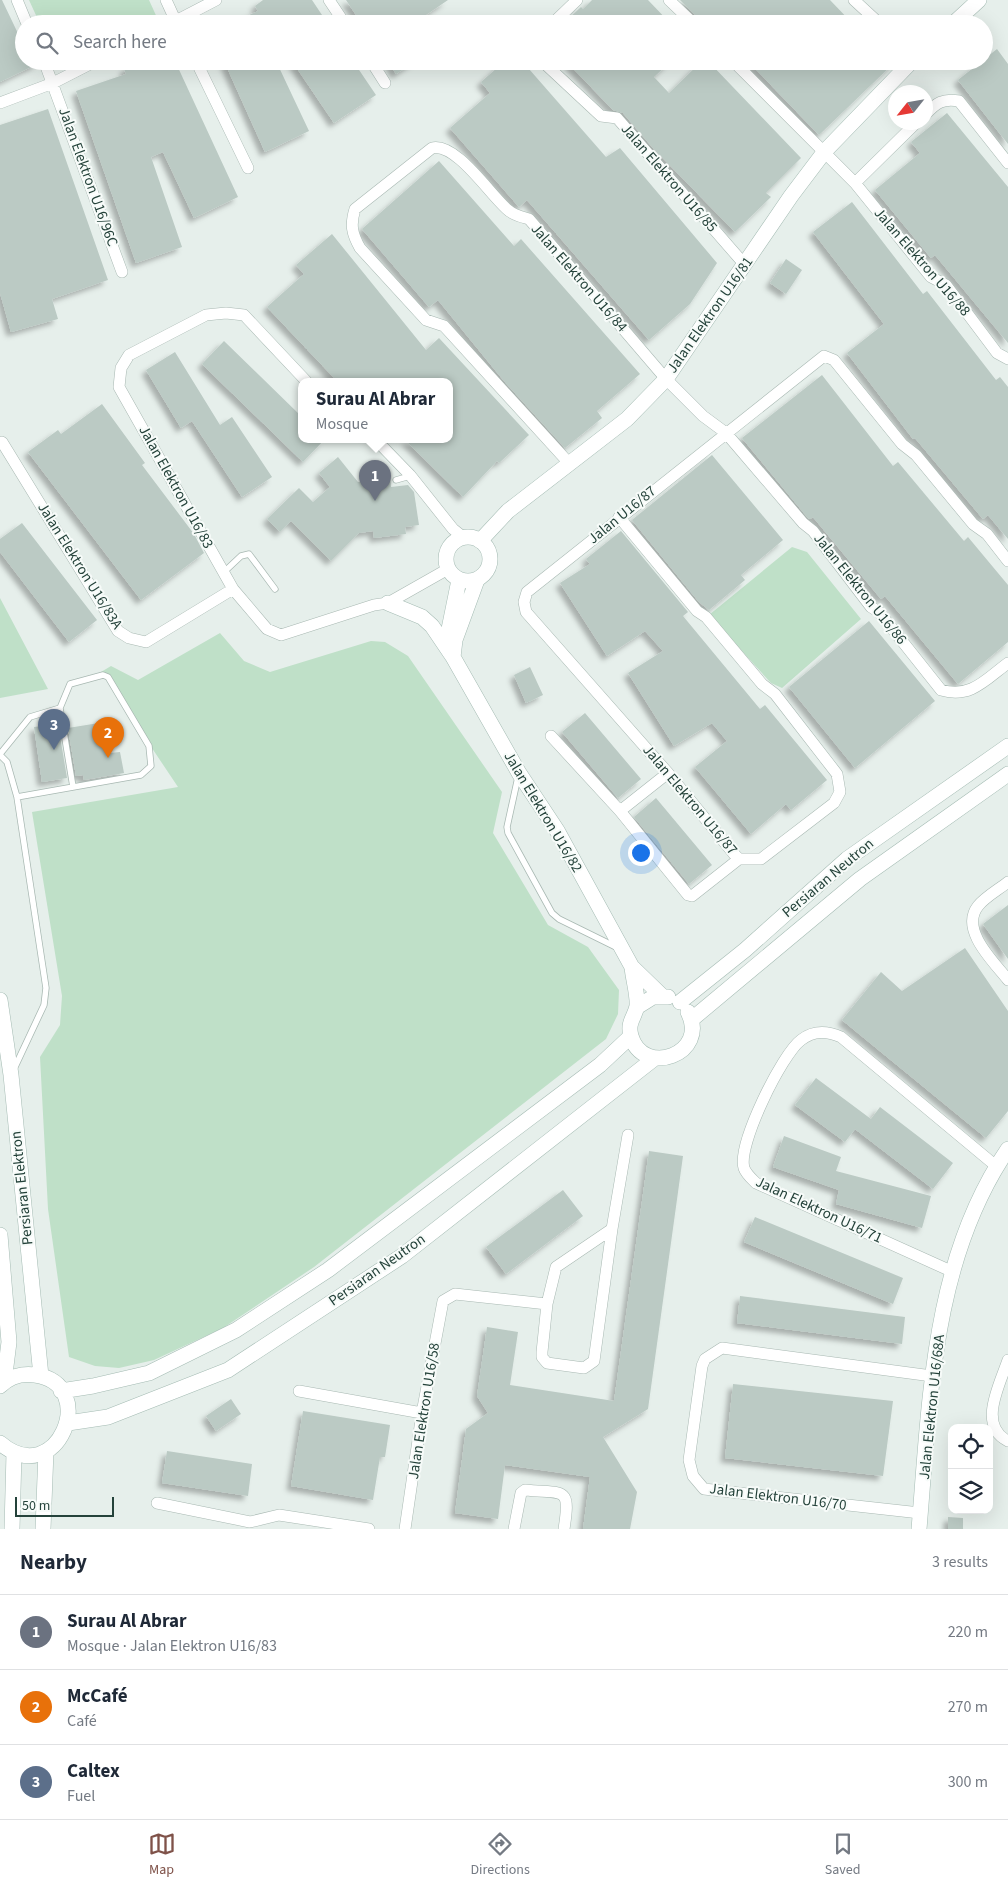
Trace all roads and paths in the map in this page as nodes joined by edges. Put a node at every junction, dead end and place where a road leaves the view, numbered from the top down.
1 (17, 0) edge
2 (166, 0) edge
3 (216, 0) edge
4 (329, 0) edge
5 (577, 0) edge
6 (669, 0) edge
7 (854, 0) edge
8 (979, 0) edge
9 (23, 15) edge
10 (172, 15) edge
11 (189, 15) edge
12 (340, 15) edge
13 (561, 15) edge
14 (685, 15) edge
15 (870, 15) edge
16 (963, 15) edge
17 (48, 70) edge
18 (78, 70) edge
19 (200, 70) edge
20 (377, 70) edge
21 (552, 70) edge
22 (742, 70) edge
23 (903, 70) edge
24 (53, 83) junction
25 (385, 83) dead end
26 (0, 103) edge
27 (933, 106) edge
28 (909, 130) edge
29 (825, 152) junction
30 (1008, 163) edge
31 (248, 168) dead end
32 (855, 183) junction
33 (745, 264) junction
34 (122, 272) dead end
35 (1008, 359) edge
36 (303, 378) edge
37 (666, 379) junction
38 (726, 433) junction
39 (2, 442) dead end
40 (379, 443) edge
41 (568, 462) junction
42 (410, 475) junction
43 (396, 480) dead end
44 (618, 517) junction
45 (463, 537) junction
46 (480, 541) junction
47 (1008, 561) edge
48 (448, 569) junction
49 (224, 572) junction
50 (459, 580) junction
51 (477, 580) junction
52 (233, 589) junction
53 (274, 589) dead end
54 (524, 602) joint
55 (388, 603) junction
56 (453, 657) junction
57 (1008, 663) edge
58 (60, 708) junction
59 (551, 736) dead end
60 (1008, 746) edge
61 (0, 754) edge
62 (519, 773) junction
63 (668, 773) junction
64 (1008, 774) edge
65 (73, 787) junction
66 (17, 797) junction
67 (620, 811) junction
68 (740, 858) junction
69 (1008, 882) edge
70 (622, 950) junction
71 (632, 968) junction
72 (1008, 980) edge
73 (662, 996) junction
74 (0, 1000) edge
75 (680, 1002) junction
76 (637, 1007) junction
77 (692, 1020) junction
78 (631, 1036) junction
79 (654, 1058) junction
80 (11, 1075) junction
81 (628, 1135) dead end
82 (1008, 1150) edge
83 (996, 1166) junction
84 (612, 1229) junction
85 (0, 1235) edge
86 (951, 1271) junction
87 (546, 1304) junction
88 (1008, 1360) edge
89 (41, 1376) junction
90 (932, 1376) junction
91 (2, 1384) edge
92 (61, 1391) junction
93 (299, 1391) dead end
94 (422, 1413) junction
95 (68, 1423) junction
96 (1008, 1441) edge
97 (0, 1443) edge
98 (46, 1451) junction
99 (14, 1452) junction
100 (157, 1503) dead end
101 (920, 1513) junction
102 (12, 1529) edge
103 (43, 1529) edge
104 (369, 1529) edge
105 (405, 1529) edge
106 (514, 1529) edge
107 (564, 1529) edge
108 (919, 1529) edge

1 - 9 street
2 - 10 street
3 - 11 street
4 - 12 street
5 - 13 street
6 - 14 street
7 - 15 street
8 - 16 street
17 - 24 street, Jalan Elektron U16/96C
18 - 24 street
19 - 31 street
20 - 25 street
21 - 33 street, Jalan Elektron U16/85
22 - 29 street
23 - 29 street, Jalan Elektron U16/81
24 - 26 street
24 - 34 street, Jalan Elektron U16/96C
27 - 30 street
28 - 32 street
29 - 32 street, Jalan Elektron U16/88
29 - 33 street, Jalan Elektron U16/81
32 - 35 street, Jalan Elektron U16/88
33 - 37 street, Jalan Elektron U16/81
36 - 49 street, Jalan Elektron U16/83
37 - 38 street, Jalan Elektron U16/86
37 - 41 street, Jalan Elektron U16/81
37 - 41 street, Jalan Elektron U16/84
38 - 44 street, Jalan U16/87
38 - 47 street
38 - 57 street, Jalan Elektron U16/86
39 - 52 street, Jalan Elektron U16/83A
40 - 42 street
41 - 46 street, Jalan Elektron U16/81
42 - 43 lane
42 - 45 street
44 - 54 street, Jalan U16/87
44 - 68 street, Jalan Elektron U16/87
45 - 46 street
45 - 48 street
46 - 51 street
48 - 50 street
48 - 55 street, Jalan Elektron U16/83
49 - 52 street, Jalan Elektron U16/83
49 - 53 lane
50 - 51 street
50 - 56 street
51 - 56 street
52 - 55 street, Jalan Elektron U16/83
54 - 63 street, Jalan Elektron U16/87
55 - 56 street, Jalan Elektron U16/82
56 - 62 street, Jalan Elektron U16/82
58 - 61 lane
58 - 65 lane
58 - 65 lane
59 - 67 street
60 - 75 street, Persiaran Neutron
61 - 66 lane
62 - 70 street, Jalan Elektron U16/82
62 - 70 lane
63 - 67 street
63 - 68 street, Jalan Elektron U16/87
64 - 77 street, Persiaran Neutron
65 - 66 lane
66 - 80 lane
67 - 68 street
69 - 72 street
70 - 71 street, Jalan Elektron U16/82
71 - 73 street
71 - 76 street
73 - 75 street
73 - 76 street
74 - 80 street, Persiaran Elektron
75 - 77 street
76 - 78 street
77 - 79 street
78 - 79 street
78 - 92 street, Persiaran Neutron
79 - 95 street, Persiaran Neutron
80 - 89 street, Persiaran Elektron
81 - 84 street
82 - 83 street, Jalan Elektron U16/68A
83 - 86 street, Jalan Elektron U16/68A
83 - 86 street, Jalan Elektron U16/71
84 - 87 street
84 - 87 street
85 - 91 street, Persiaran Elektron
86 - 90 street, Jalan Elektron U16/68A
87 - 94 street, Jalan Elektron U16/58
88 - 96 street
89 - 91 street
89 - 92 street
90 - 101 street, Jalan Elektron U16/68A
90 - 101 street, Jalan Elektron U16/70
92 - 95 street
93 - 94 street
94 - 105 street, Jalan Elektron U16/58
95 - 98 street
97 - 99 street
98 - 99 street
98 - 103 street
99 - 102 street
100 - 104 street
101 - 108 street, Jalan Elektron U16/68A
106 - 107 street

